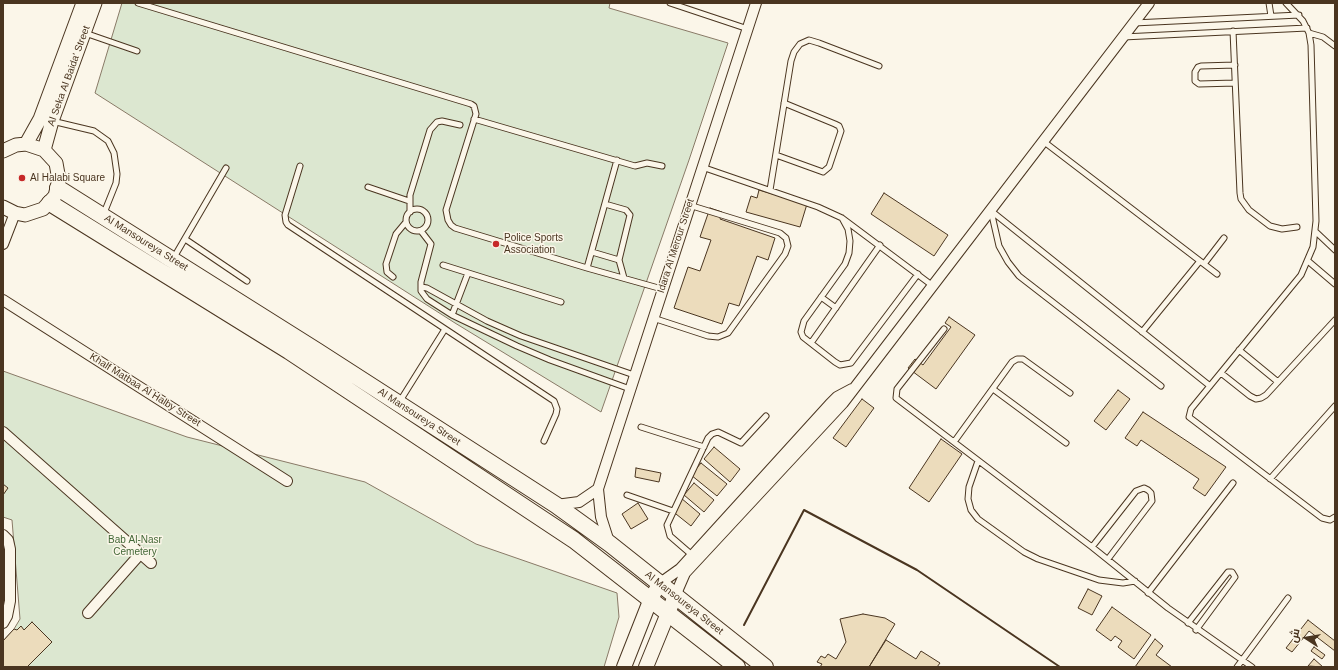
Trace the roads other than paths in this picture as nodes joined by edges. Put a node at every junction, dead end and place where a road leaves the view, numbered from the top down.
1 (83, 3) edge
2 (95, 3) edge
3 (138, 3) edge
4 (670, 3) edge
5 (756, 3) edge
6 (1149, 3) edge
7 (1269, 3) edge
8 (1286, 3) edge
9 (1299, 15) junction
10 (1271, 16) junction
11 (1133, 23) junction
12 (748, 29) junction
13 (1233, 31) junction
14 (1308, 31) junction
15 (84, 32) junction
16 (1122, 37) junction
17 (1335, 46) edge
18 (137, 51) dead end
19 (1234, 65) junction
20 (879, 66) dead end
21 (1235, 83) junction
22 (784, 103) junction
23 (474, 119) junction
24 (46, 120) junction
25 (460, 125) dead end
26 (1043, 141) junction
27 (26, 144) junction
28 (4, 148) edge
29 (44, 150) junction
30 (776, 155) junction
31 (617, 160) junction
32 (300, 166) dead end
33 (662, 166) dead end
34 (702, 167) junction
35 (226, 168) dead end
36 (368, 187) dead end
37 (58, 188) junction
38 (770, 190) junction
39 (408, 201) junction
40 (50, 203) junction
41 (605, 204) junction
42 (689, 205) junction
43 (3, 207) edge
44 (990, 210) junction
45 (410, 212) junction
46 (15, 213) junction
47 (842, 218) junction
48 (406, 222) junction
49 (99, 223) junction
50 (1297, 227) dead end
51 (421, 231) junction
52 (1316, 232) junction
53 (1224, 238) dead end
54 (185, 239) junction
55 (3, 244) edge
56 (880, 245) junction
57 (1335, 248) edge
58 (592, 252) junction
59 (619, 260) junction
60 (1308, 261) junction
61 (1202, 263) junction
62 (443, 265) dead end
63 (168, 266) junction
64 (588, 268) junction
65 (468, 273) junction
66 (918, 274) junction
67 (1217, 274) dead end
68 (393, 277) dead end
69 (624, 278) junction
70 (247, 281) dead end
71 (1335, 284) edge
72 (421, 286) junction
73 (933, 286) junction
74 (662, 289) junction
75 (821, 297) junction
76 (3, 300) edge
77 (561, 302) dead end
78 (456, 304) junction
79 (836, 308) junction
80 (452, 315) junction
81 (653, 318) junction
82 (1335, 320) edge
83 (445, 329) junction
84 (944, 329) dead end
85 (1142, 332) junction
86 (811, 343) junction
87 (1239, 350) junction
88 (1221, 372) junction
89 (634, 375) junction
90 (1278, 382) junction
91 (1161, 386) dead end
92 (1210, 386) junction
93 (630, 388) junction
94 (854, 388) junction
95 (993, 389) junction
96 (1070, 393) dead end
97 (398, 404) junction
98 (1335, 406) edge
99 (766, 416) dead end
100 (388, 418) junction
101 (641, 427) dead end
102 (3, 432) edge
103 (544, 441) dead end
104 (954, 442) junction
105 (1066, 444) dead end
106 (704, 447) junction
107 (978, 461) junction
108 (1270, 479) junction
109 (287, 481) dead end
110 (1233, 483) dead end
111 (598, 489) junction
112 (627, 495) dead end
113 (556, 505) junction
114 (674, 511) junction
115 (1335, 516) edge
116 (584, 525) junction
117 (3, 535) edge
118 (574, 540) junction
119 (610, 544) junction
120 (1092, 546) junction
121 (141, 553) junction
122 (692, 555) junction
123 (1108, 559) junction
124 (152, 563) dead end
125 (1135, 581) junction
126 (659, 584) junction
127 (1148, 593) junction
128 (675, 596) junction
129 (1288, 598) dead end
130 (650, 601) junction
131 (88, 613) dead end
132 (667, 614) junction
133 (3, 623) edge
134 (1188, 623) junction
135 (1196, 630) junction
136 (1242, 660) junction
137 (624, 667) edge
138 (646, 667) edge
139 (737, 667) edge
140 (765, 667) edge
141 (1237, 667) edge
142 (1252, 667) edge

1 - 24 street, Al Seka Al Baida' Street
2 - 15 street, Al Seka Al Baida' Street
3 - 23 lane
4 - 12 lane
5 - 12 street, Idara Al Merour Street
6 - 11 street
7 - 10 lane
8 - 9 lane
9 - 10 lane
9 - 14 lane
10 - 11 lane
11 - 16 street
12 - 34 street, Idara Al Merour Street
13 - 14 lane
13 - 16 lane
13 - 19 lane
14 - 17 lane
14 - 52 lane
15 - 18 lane
15 - 24 street, Al Seka Al Baida' Street
16 - 26 street
19 - 21 lane
19 - 21 lane
20 - 22 lane
21 - 50 lane
22 - 30 lane
22 - 30 lane
23 - 31 lane
23 - 64 lane
24 - 27 street, Al Seka Al Baida' Street
24 - 29 street, Al Seka Al Baida' Street
24 - 49 lane
25 - 39 lane
26 - 44 street
26 - 61 lane
27 - 28 street
27 - 29 street
29 - 37 street
30 - 38 lane
31 - 33 lane
31 - 41 lane
32 - 83 lane
34 - 38 lane
34 - 42 street, Idara Al Merour Street
35 - 54 lane
36 - 39 lane
37 - 40 street
37 - 49 main road, Al Mansoureya Street
38 - 47 lane
39 - 45 lane
40 - 46 street
40 - 49 main road, Al Mansoureya Street
41 - 58 lane
41 - 59 lane
42 - 74 street, Idara Al Merour Street
42 - 81 lane
43 - 46 street
44 - 73 street
44 - 85 lane
44 - 91 lane
45 - 48 lane
45 - 51 lane
46 - 55 street
47 - 56 lane
47 - 75 lane
48 - 51 lane
48 - 68 lane
49 - 63 main road, Al Mansoureya Street
51 - 72 lane
52 - 57 lane
52 - 60 lane
53 - 61 lane
54 - 63 lane
54 - 70 lane
56 - 66 lane
56 - 79 lane
58 - 59 lane
58 - 64 lane
59 - 69 lane
60 - 71 lane
60 - 87 lane
61 - 67 lane
61 - 85 lane
62 - 65 lane
63 - 97 main road, Al Mansoureya Street
63 - 100 main road, Al Mansoureya Street
64 - 69 lane
65 - 77 lane
65 - 78 lane
66 - 73 lane
66 - 86 lane
69 - 74 lane
72 - 78 lane
72 - 80 lane
73 - 94 street
74 - 81 street, Idara Al Merour Street
75 - 79 lane
75 - 86 lane
76 - 109 street, Khalf Matbaa Al Halby Street
78 - 80 lane
78 - 89 lane
79 - 86 lane
80 - 93 lane
81 - 89 street, Idara Al Merour Street
82 - 90 lane
83 - 97 lane
83 - 103 lane
84 - 104 lane
85 - 92 lane
87 - 88 lane
87 - 90 lane
88 - 90 lane
88 - 92 lane
89 - 93 street, Idara Al Merour Street
92 - 108 lane
93 - 111 street, Idara Al Merour Street
94 - 122 street
94 - 128 street
95 - 96 lane
95 - 104 lane
95 - 105 lane
97 - 100 main road
97 - 113 main road, Al Mansoureya Street
98 - 108 lane
99 - 106 lane
100 - 118 main road, Al Mansoureya Street
101 - 106 lane
102 - 121 street
104 - 107 lane
106 - 114 lane
107 - 120 lane
107 - 125 lane
108 - 115 lane
110 - 127 lane
111 - 113 street
111 - 119 street, Idara Al Merour Street
112 - 114 lane
113 - 116 main road, Al Mansoureya Street
114 - 122 lane
116 - 118 main road
116 - 119 main road, Al Mansoureya Street
117 - 133 street
118 - 130 main road, Al Mansoureya Street
119 - 126 main road, Al Mansoureya Street
120 - 123 lane
120 - 123 lane
121 - 124 street
121 - 131 street
122 - 126 street
123 - 125 lane
125 - 127 lane
126 - 128 main road, Al Mansoureya Street
126 - 130 main road
127 - 134 lane
128 - 132 main road
128 - 140 main road, Al Mansoureya Street
129 - 136 lane
130 - 132 main road, Al Mansoureya Street
130 - 137 main road
132 - 138 main road
132 - 139 main road, Al Mansoureya Street
134 - 135 lane
134 - 135 lane
135 - 136 lane
136 - 141 lane
136 - 142 lane

